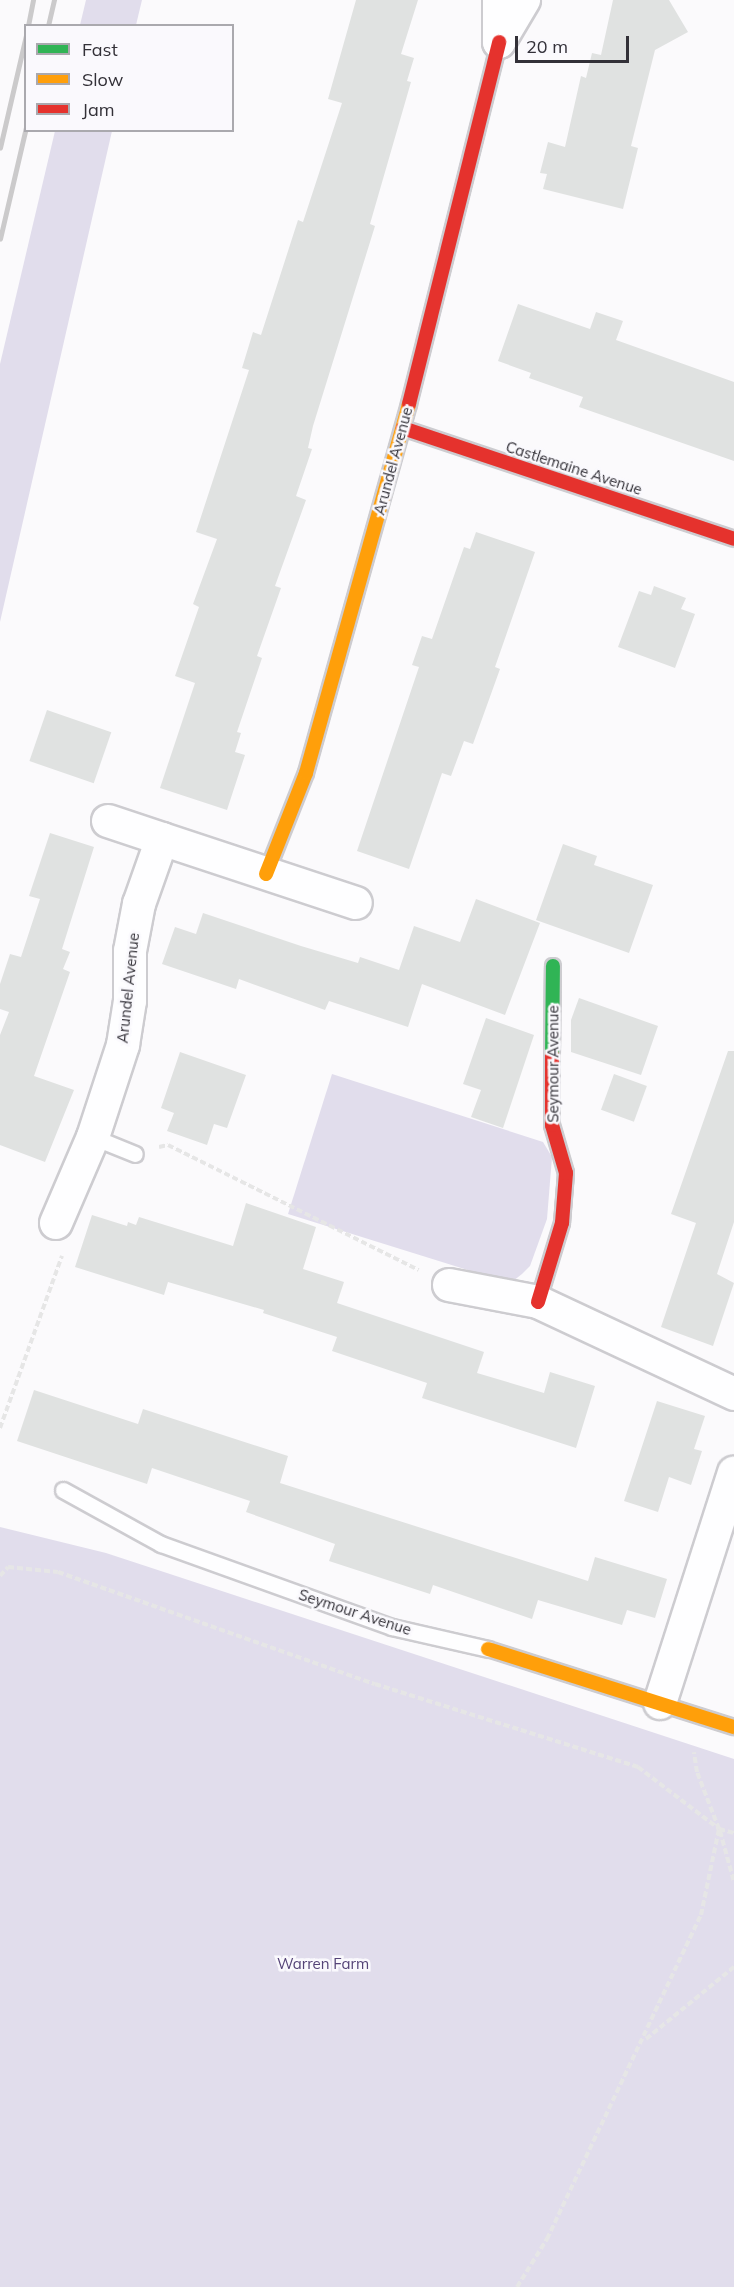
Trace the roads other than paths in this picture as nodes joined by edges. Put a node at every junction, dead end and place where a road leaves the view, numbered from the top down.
1 (499, 0) edge
2 (524, 0) edge
3 (499, 42) junction
4 (403, 429) junction
5 (734, 539) edge
6 (108, 821) dead end
7 (162, 839) junction
8 (266, 874) junction
9 (356, 903) dead end
10 (553, 966) dead end
11 (93, 1137) junction
12 (135, 1154) road end
13 (56, 1223) road end
14 (449, 1284) road end
15 (538, 1302) junction
16 (734, 1394) edge
17 (734, 1473) edge
18 (63, 1490) dead end
19 (488, 1649) joint
20 (660, 1703) junction
21 (734, 1728) edge

1 - 3 street, Arundel Avenue
2 - 3 street, Arundel Avenue
3 - 4 street, Arundel Avenue
4 - 5 street, Castlemaine Avenue
4 - 8 street, Arundel Avenue
6 - 7 street
7 - 8 street
7 - 11 street, Arundel Avenue
8 - 9 street
10 - 15 street, Seymour Avenue
11 - 12 lane
11 - 13 street, Arundel Avenue
14 - 15 street
15 - 16 street
17 - 20 street
18 - 19 lane, Seymour Avenue
19 - 20 street, Seymour Avenue
20 - 21 street, Seymour Avenue

